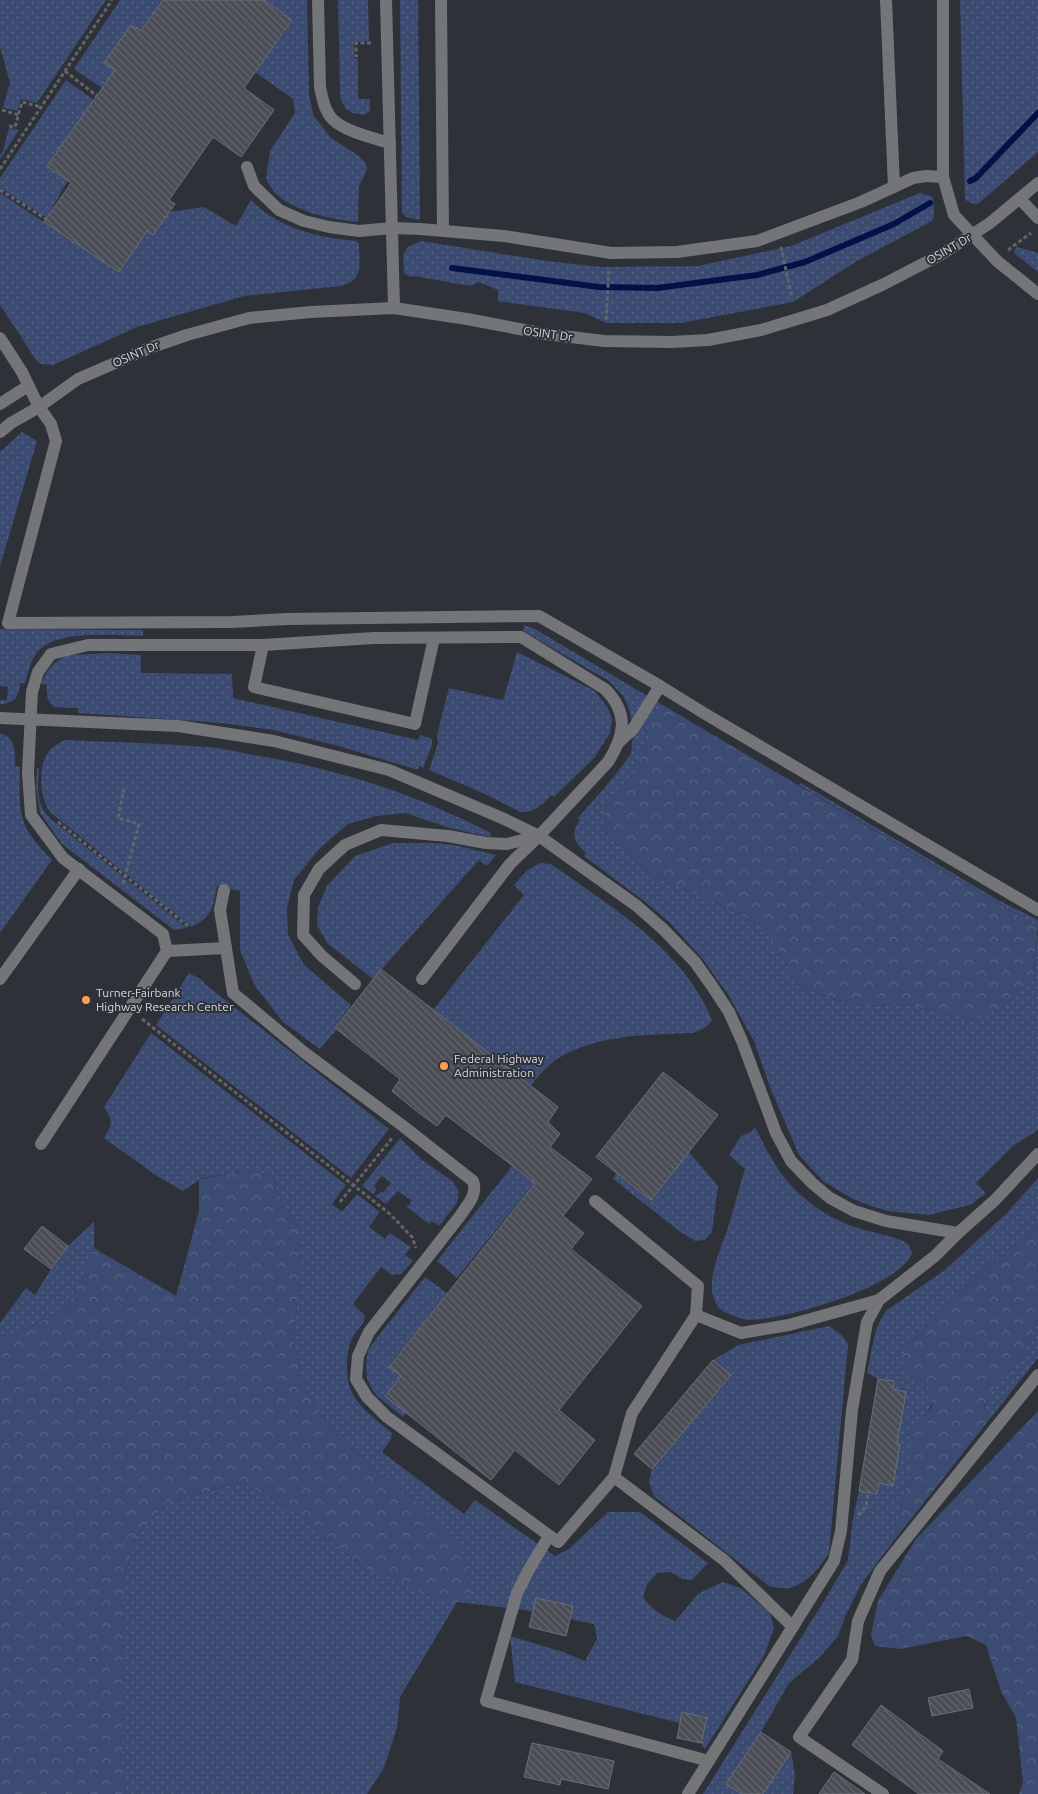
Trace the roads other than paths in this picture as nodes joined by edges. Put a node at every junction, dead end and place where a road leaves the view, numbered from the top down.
1 (318, 0) edge
2 (386, 0) edge
3 (441, 0) edge
4 (886, 0) edge
5 (942, 0) edge
6 (390, 143) junction
7 (247, 167) dead end
8 (943, 177) junction
9 (1038, 182) edge
10 (894, 187) junction
11 (1020, 199) junction
12 (1038, 218) edge
13 (392, 228) junction
14 (443, 231) junction
15 (973, 236) junction
16 (1038, 294) edge
17 (394, 308) junction
18 (0, 338) edge
19 (28, 386) junction
20 (0, 404) edge
21 (39, 407) junction
22 (0, 432) edge
23 (434, 638) junction
24 (263, 645) junction
25 (660, 686) junction
26 (0, 718) edge
27 (30, 720) junction
28 (618, 744) junction
29 (539, 836) junction
30 (79, 869) junction
31 (224, 890) dead end
32 (1038, 910) edge
33 (226, 948) junction
34 (168, 951) junction
35 (0, 979) edge
36 (422, 979) dead end
37 (355, 984) dead end
38 (41, 1144) dead end
39 (1038, 1154) edge
40 (595, 1201) dead end
41 (958, 1233) junction
42 (879, 1300) junction
43 (696, 1315) junction
44 (1038, 1375) edge
45 (614, 1477) junction
46 (549, 1536) junction
47 (793, 1627) junction
48 (709, 1762) junction
49 (688, 1794) edge
50 (883, 1794) edge

1 - 6 street
2 - 6 street
3 - 14 street
4 - 10 street
5 - 8 street
6 - 13 street
7 - 13 street
8 - 10 street
8 - 15 street
9 - 11 street, OSINT Dr
10 - 14 street
11 - 12 street
11 - 15 street, OSINT Dr
13 - 14 street
13 - 17 street
15 - 16 street
15 - 17 street, OSINT Dr
17 - 21 street, OSINT Dr
18 - 19 street
19 - 20 street
19 - 21 street
21 - 22 street, OSINT Dr
21 - 25 street
23 - 24 street
23 - 24 street
23 - 28 street
24 - 27 street
25 - 28 street
25 - 32 street
26 - 27 street
27 - 29 street
27 - 30 street
28 - 29 street
29 - 36 street
29 - 37 street
29 - 41 street
30 - 34 street
30 - 35 street
31 - 33 street
33 - 34 street
33 - 46 street
34 - 38 street
39 - 41 street
40 - 43 street
41 - 42 street
42 - 43 street
42 - 47 street
43 - 45 street
44 - 50 street
45 - 46 street
45 - 47 street
46 - 48 street
47 - 48 street
48 - 49 street

